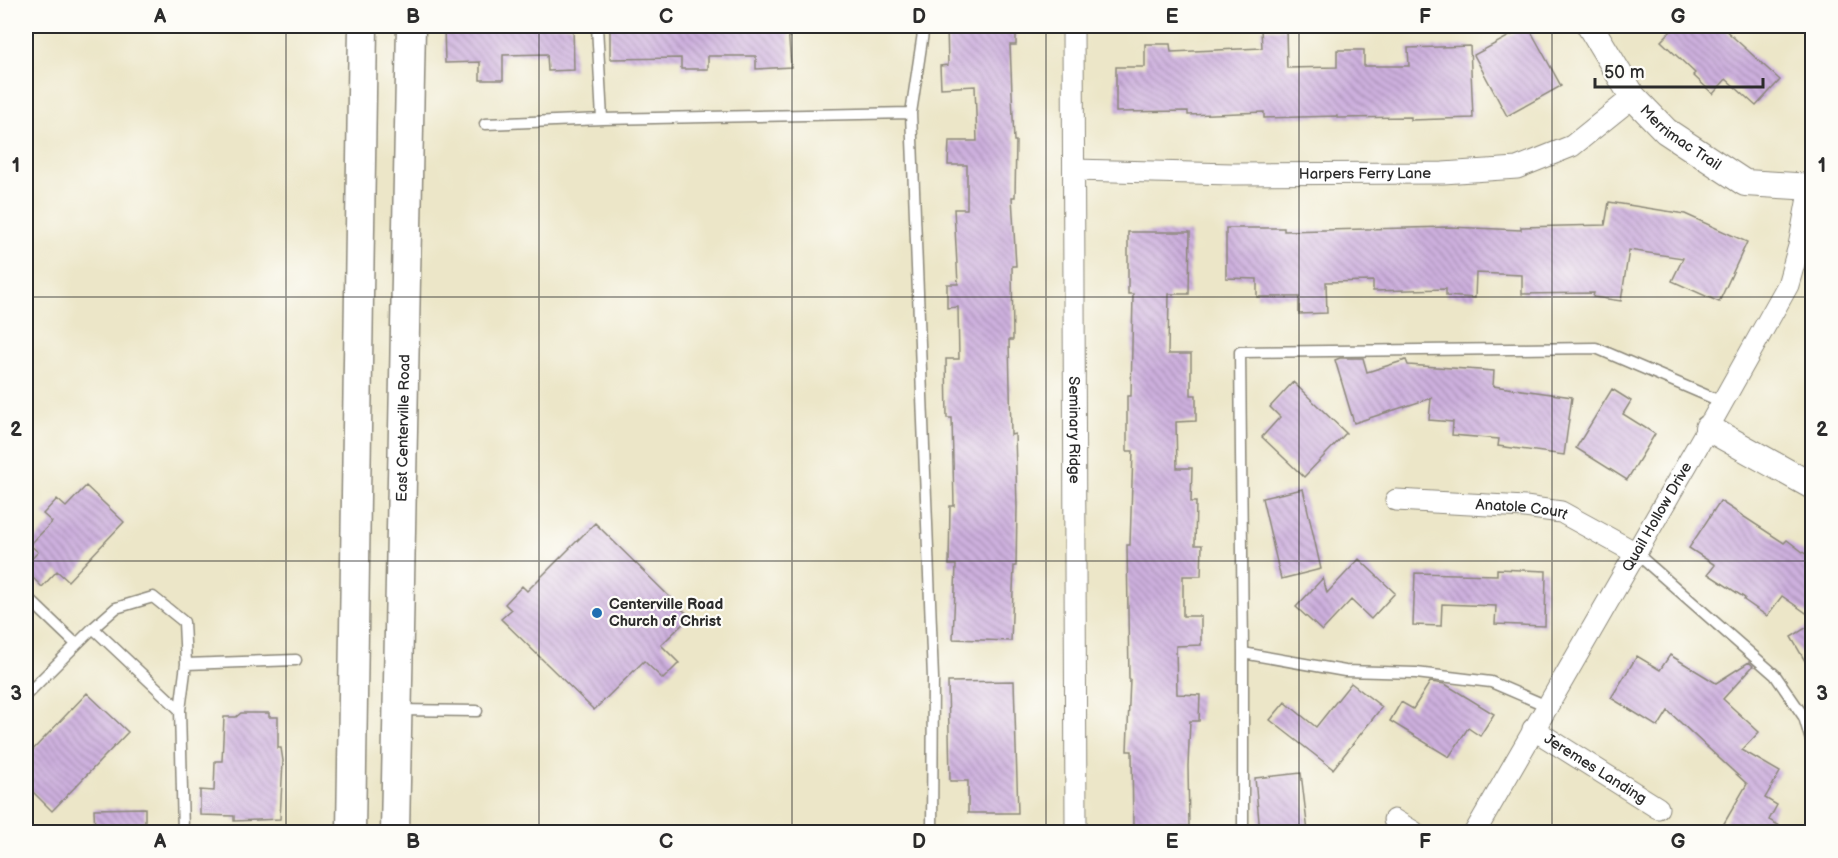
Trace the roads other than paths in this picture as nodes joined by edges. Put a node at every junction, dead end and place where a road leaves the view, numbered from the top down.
1 (363, 26) edge
2 (411, 26) edge
3 (597, 26) edge
4 (922, 26) edge
5 (1073, 26) edge
6 (1590, 26) edge
7 (1633, 97) junction
8 (911, 113) junction
9 (602, 119) junction
10 (485, 124) dead end
11 (1074, 170) junction
12 (1811, 187) edge
13 (1722, 402) junction
14 (404, 421) junction
15 (357, 422) junction
16 (1708, 428) junction
17 (1812, 486) edge
18 (1396, 500) dead end
19 (1636, 553) junction
20 (26, 597) edge
21 (93, 628) junction
22 (76, 644) junction
23 (1243, 653) junction
24 (296, 660) dead end
25 (186, 664) junction
26 (26, 694) edge
27 (1547, 706) junction
28 (180, 710) junction
29 (397, 710) junction
30 (477, 711) dead end
31 (1533, 729) junction
32 (1812, 744) edge
33 (1658, 808) dead end
34 (1394, 820) dead end
35 (183, 832) edge
36 (351, 832) edge
37 (395, 832) edge
38 (932, 832) edge
39 (1076, 832) edge
40 (1243, 832) edge
41 (1414, 832) edge
42 (1475, 832) edge

1 - 15 main road
2 - 14 main road, East Centerville Road
3 - 9 lane
4 - 8 lane
5 - 11 street, Seminary Ridge
6 - 7 street, Merrimac Trail
7 - 11 street, Harpers Ferry Lane
7 - 12 street, Merrimac Trail
8 - 9 lane
8 - 38 lane
9 - 10 lane
11 - 39 street, Seminary Ridge
12 - 13 street, Quail Hollow Drive
13 - 16 street, Quail Hollow Drive
13 - 23 lane
14 - 15 main road
14 - 29 main road, East Centerville Road
15 - 36 main road
16 - 17 street
16 - 19 street, Quail Hollow Drive
18 - 19 street, Anatole Court
19 - 27 street, Quail Hollow Drive
19 - 32 lane
20 - 22 lane
21 - 22 lane
21 - 25 lane
21 - 28 lane
22 - 26 lane
23 - 27 lane
23 - 40 lane
24 - 25 lane
25 - 28 lane
27 - 31 street, Quail Hollow Drive
28 - 35 lane
29 - 30 lane
29 - 37 main road, East Centerville Road
31 - 33 street, Jeremes Landing
31 - 42 street, Quail Hollow Drive
34 - 41 street

